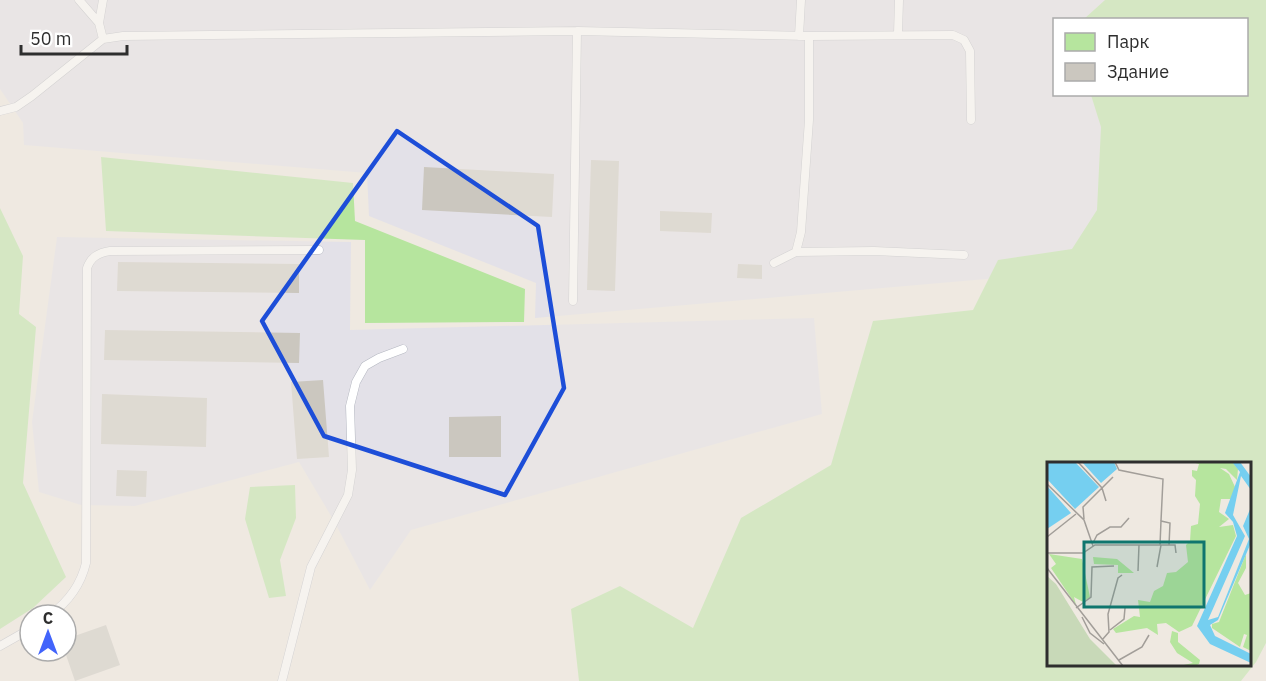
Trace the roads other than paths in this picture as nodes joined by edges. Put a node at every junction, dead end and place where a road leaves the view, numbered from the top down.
1 (79, 0) edge
2 (103, 0) edge
3 (801, 0) edge
4 (899, 0) edge
5 (99, 23) junction
6 (577, 31) junction
7 (898, 34) junction
8 (799, 36) junction
9 (809, 36) junction
10 (103, 39) junction
11 (0, 111) edge
12 (971, 120) dead end
13 (319, 250) dead end
14 (796, 252) junction
15 (964, 255) dead end
16 (774, 263) dead end
17 (573, 301) dead end
18 (403, 349) dead end
19 (63, 603) edge
20 (18, 636) edge
21 (0, 646) edge
22 (282, 681) edge

1 - 5 lane
2 - 5 lane
3 - 8 lane
4 - 7 lane
5 - 10 lane
6 - 8 lane
6 - 10 lane
6 - 17 lane
7 - 9 lane
7 - 12 lane
8 - 9 lane
9 - 14 lane
10 - 11 lane
13 - 19 lane
14 - 15 lane
14 - 16 lane
18 - 22 lane
20 - 21 lane

